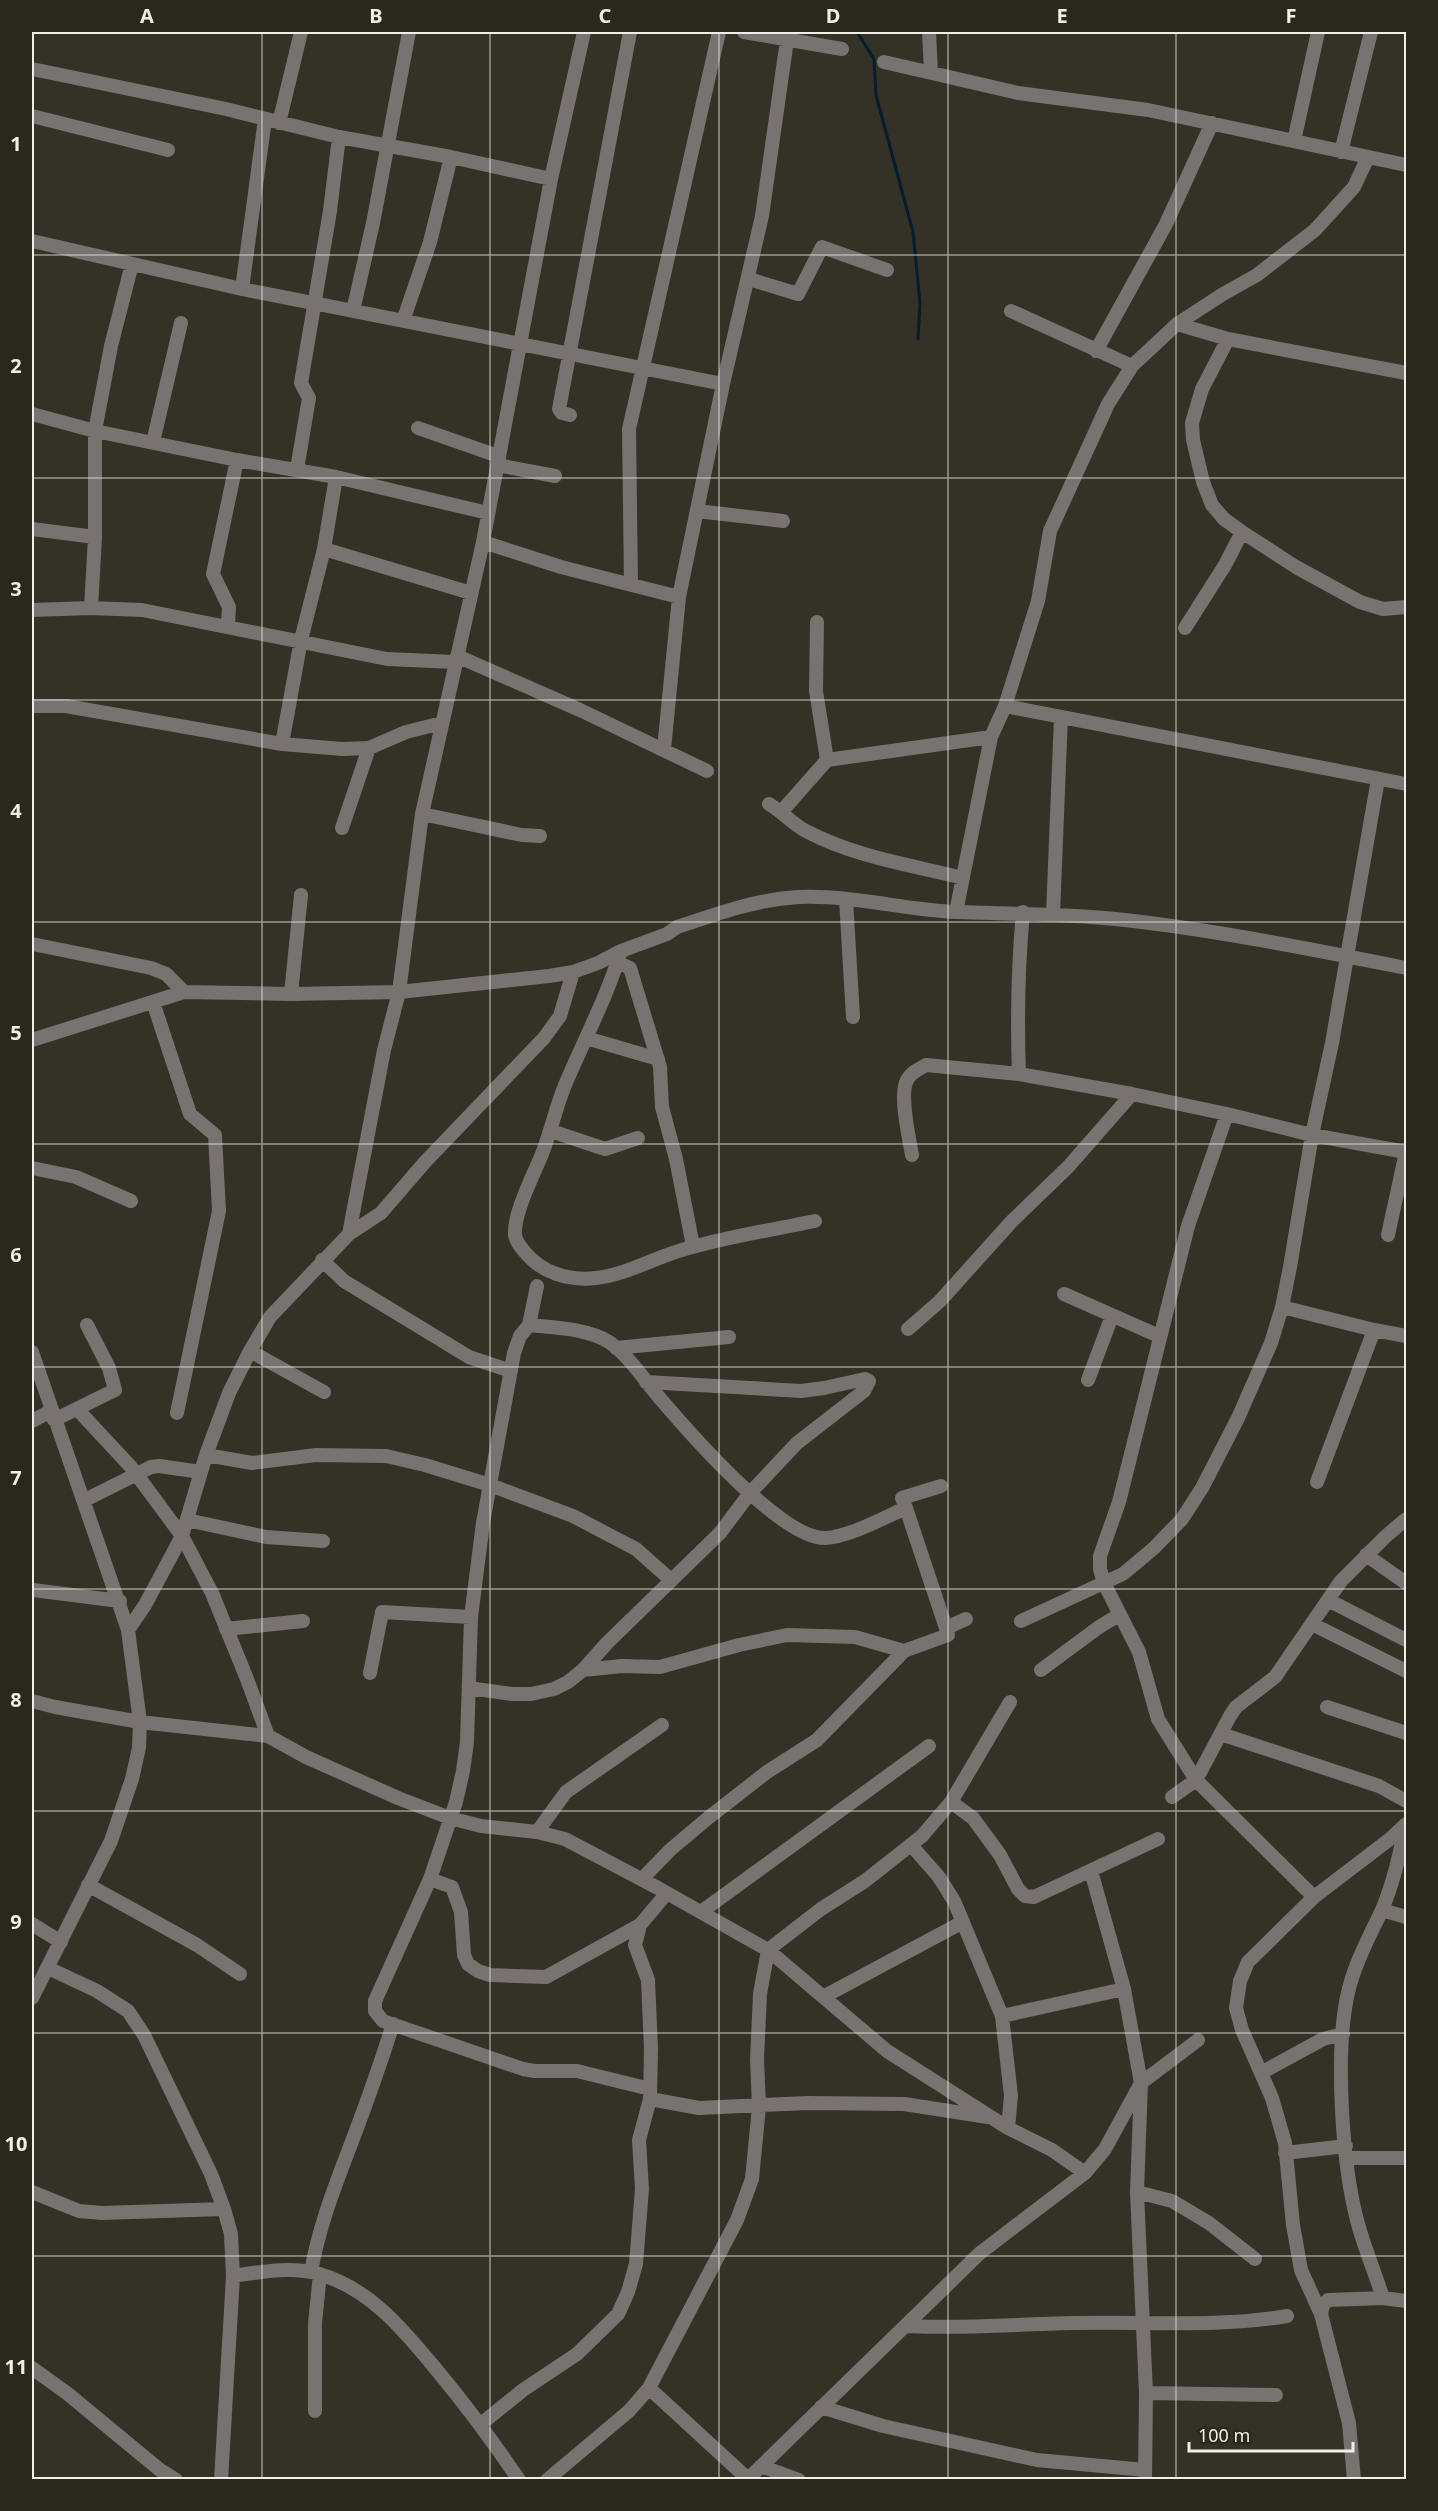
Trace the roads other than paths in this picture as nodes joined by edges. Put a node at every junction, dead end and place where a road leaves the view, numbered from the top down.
1 (301, 32) edge
2 (409, 32) edge
3 (584, 32) edge
4 (630, 32) edge
5 (719, 32) edge
6 (744, 32) edge
7 (929, 32) edge
8 (1318, 32) edge
9 (1371, 32) edge
10 (787, 40) junction
11 (842, 49) dead end
12 (884, 62) dead end
13 (32, 69) edge
14 (931, 72) junction
15 (32, 116) edge
16 (265, 119) junction
17 (279, 123) junction
18 (1212, 123) junction
19 (339, 137) junction
20 (1294, 141) junction
21 (388, 146) junction
22 (168, 150) dead end
23 (1341, 152) junction
24 (452, 157) junction
25 (1368, 157) junction
26 (1407, 165) edge
27 (551, 179) junction
28 (32, 241) edge
29 (132, 264) junction
30 (887, 270) dead end
31 (749, 279) junction
32 (242, 289) junction
33 (314, 303) junction
34 (353, 311) junction
35 (1011, 311) dead end
36 (403, 321) junction
37 (181, 323) dead end
38 (1177, 324) junction
39 (1228, 339) junction
40 (520, 344) junction
41 (1096, 351) junction
42 (568, 354) junction
43 (1132, 366) junction
44 (644, 368) junction
45 (1407, 373) edge
46 (723, 384) junction
47 (32, 414) edge
48 (570, 415) dead end
49 (418, 428) dead end
50 (95, 431) junction
51 (153, 442) junction
52 (237, 460) junction
53 (498, 461) junction
54 (297, 469) junction
55 (555, 476) dead end
56 (336, 477) junction
57 (697, 511) junction
58 (488, 513) junction
59 (783, 521) dead end
60 (32, 529) edge
61 (1242, 532) junction
62 (95, 537) junction
63 (483, 542) junction
64 (324, 549) junction
65 (631, 585) junction
66 (471, 593) junction
67 (679, 597) junction
68 (1407, 607) edge
69 (91, 608) junction
70 (32, 610) edge
71 (817, 622) dead end
72 (228, 626) junction
73 (1185, 628) dead end
74 (301, 640) junction
75 (456, 659) junction
76 (32, 706) edge
77 (1005, 706) junction
78 (1061, 717) junction
79 (442, 723) junction
80 (991, 737) junction
81 (282, 744) junction
82 (369, 748) junction
83 (664, 749) junction
84 (827, 760) junction
85 (707, 771) dead end
86 (1378, 779) junction
87 (1407, 784) edge
88 (769, 804) dead end
89 (782, 811) junction
90 (422, 814) junction
91 (342, 828) dead end
92 (540, 836) dead end
93 (963, 878) junction
94 (301, 895) dead end
95 (846, 899) junction
96 (956, 912) junction
97 (1023, 912) junction
98 (1053, 914) junction
99 (32, 944) edge
100 (1346, 956) junction
101 (619, 957) junction
102 (1407, 968) edge
103 (573, 972) junction
104 (184, 992) junction
105 (399, 992) junction
106 (291, 994) junction
107 (153, 1002) junction
108 (853, 1017) dead end
109 (586, 1038) junction
110 (32, 1040) edge
111 (658, 1059) junction
112 (1019, 1074) junction
113 (1132, 1094) junction
114 (1227, 1114) junction
115 (551, 1131) junction
116 (1312, 1135) junction
117 (638, 1138) dead end
118 (1406, 1152) edge
119 (912, 1155) dead end
120 (32, 1168) edge
121 (131, 1202) dead end
122 (815, 1221) dead end
123 (349, 1234) junction
124 (1388, 1235) dead end
125 (693, 1246) junction
126 (322, 1260) junction
127 (537, 1287) dead end
128 (1064, 1294) dead end
129 (1282, 1307) junction
130 (1112, 1316) junction
131 (87, 1325) dead end
132 (529, 1325) junction
133 (908, 1329) dead end
134 (1374, 1330) junction
135 (1159, 1336) junction
136 (1407, 1336) edge
137 (729, 1337) dead end
138 (616, 1348) junction
139 (250, 1351) junction
140 (32, 1352) edge
141 (511, 1371) junction
142 (1088, 1380) dead end
143 (646, 1382) junction
144 (324, 1392) dead end
145 (77, 1409) junction
146 (177, 1413) dead end
147 (52, 1415) junction
148 (32, 1421) edge
149 (206, 1455) junction
150 (201, 1472) junction
151 (136, 1474) junction
152 (1317, 1482) dead end
153 (490, 1485) junction
154 (941, 1486) dead end
155 (750, 1493) junction
156 (85, 1500) junction
157 (906, 1508) junction
158 (1407, 1519) edge
159 (186, 1520) junction
160 (182, 1536) junction
161 (323, 1541) dead end
162 (1366, 1555) junction
163 (671, 1580) junction
164 (1104, 1583) junction
165 (1407, 1583) edge
166 (33, 1590) edge
167 (1328, 1600) junction
168 (120, 1601) junction
169 (1119, 1615) junction
170 (471, 1617) junction
171 (966, 1619) dead end
172 (1021, 1621) dead end
173 (303, 1622) dead end
174 (1312, 1624) junction
175 (946, 1628) junction
176 (226, 1629) junction
177 (128, 1630) junction
178 (1407, 1640) edge
179 (904, 1651) junction
180 (583, 1670) junction
181 (1041, 1670) dead end
182 (1407, 1671) edge
183 (370, 1673) dead end
184 (469, 1688) junction
185 (32, 1701) edge
186 (1010, 1702) dead end
187 (1327, 1707) dead end
188 (140, 1722) junction
189 (662, 1725) dead end
190 (1407, 1733) edge
191 (1221, 1734) junction
192 (268, 1736) junction
193 (929, 1746) dead end
194 (1196, 1780) junction
195 (1173, 1797) dead end
196 (1407, 1801) edge
197 (951, 1802) junction
198 (450, 1818) junction
199 (1407, 1824) edge
200 (537, 1832) junction
201 (1158, 1839) dead end
202 (910, 1845) junction
203 (1091, 1871) junction
204 (430, 1879) junction
205 (642, 1879) junction
206 (88, 1885) junction
207 (667, 1893) junction
208 (1314, 1897) junction
209 (1382, 1910) junction
210 (700, 1912) junction
211 (1407, 1917) edge
212 (963, 1922) junction
213 (32, 1923) edge
214 (640, 1925) junction
215 (60, 1942) junction
216 (768, 1950) junction
217 (48, 1968) junction
218 (240, 1974) dead end
219 (1124, 1989) junction
220 (823, 1997) junction
221 (32, 1998) edge
222 (1002, 2016) junction
223 (393, 2024) junction
224 (1343, 2034) junction
225 (1198, 2040) dead end
226 (1261, 2073) junction
227 (1141, 2083) junction
228 (650, 2094) junction
229 (759, 2107) junction
230 (993, 2117) junction
231 (1008, 2128) junction
232 (1347, 2152) junction
233 (1285, 2153) junction
234 (1407, 2158) edge
235 (1085, 2173) junction
236 (32, 2192) edge
237 (1137, 2192) junction
238 (224, 2209) junction
239 (1255, 2259) dead end
240 (315, 2273) junction
241 (233, 2276) junction
242 (1383, 2298) junction
243 (1407, 2301) edge
244 (1321, 2314) junction
245 (1287, 2316) dead end
246 (1142, 2323) junction
247 (905, 2326) junction
248 (32, 2368) edge
249 (650, 2388) junction
250 (1146, 2393) junction
251 (1276, 2395) dead end
252 (821, 2407) junction
253 (315, 2411) dead end
254 (481, 2424) junction
255 (761, 2466) junction
256 (1145, 2475) edge
257 (747, 2479) edge
258 (176, 2480) edge
259 (221, 2480) edge
260 (519, 2480) edge
261 (547, 2480) edge
262 (799, 2480) edge
263 (1354, 2480) edge

1 - 17 street
2 - 21 street
3 - 27 street
4 - 42 street
5 - 44 street
6 - 10 street
7 - 14 street
8 - 20 street
9 - 23 street
10 - 11 street
10 - 31 street
12 - 14 street
13 - 16 street
14 - 18 street
15 - 22 street
16 - 17 street
16 - 32 street
17 - 19 street
18 - 20 street
18 - 41 street
19 - 21 street
19 - 33 street
20 - 23 street
21 - 24 street
21 - 34 street
23 - 25 street
24 - 27 street
24 - 36 street
25 - 26 street
25 - 38 street
27 - 40 street
28 - 29 street
29 - 32 street
29 - 50 street
30 - 31 street
31 - 46 street
32 - 33 street
33 - 34 street
33 - 54 street
34 - 36 street
35 - 41 street
36 - 40 street
37 - 51 street
38 - 39 street
38 - 43 street
39 - 45 street
39 - 61 street
40 - 42 street
40 - 53 street
41 - 43 street
42 - 44 street
42 - 48 street
43 - 77 street
44 - 46 street
44 - 65 street
46 - 57 street
47 - 50 street
49 - 53 street
50 - 51 street
50 - 62 street
51 - 52 street
52 - 54 street
52 - 72 street
53 - 55 street
53 - 58 street
54 - 56 street
56 - 58 street
56 - 64 street
57 - 59 street
57 - 67 street
58 - 63 street
60 - 62 street
61 - 68 street
61 - 73 street
62 - 69 street
63 - 65 street
63 - 66 street
64 - 66 street
64 - 74 street
65 - 67 street
66 - 75 street
67 - 83 street
69 - 70 street
69 - 72 street
71 - 84 street
72 - 74 street
74 - 75 street
74 - 81 street
75 - 79 street
75 - 83 street
76 - 81 street
77 - 78 street
77 - 80 street
78 - 86 street
78 - 98 street
79 - 82 street
79 - 90 street
80 - 84 street
80 - 93 street
81 - 82 street
82 - 91 street
83 - 85 street
84 - 89 street
86 - 87 street
86 - 100 street
88 - 89 street
89 - 93 street
90 - 92 street
90 - 105 street
93 - 96 street
94 - 106 street
95 - 96 street
95 - 101 street
95 - 108 street
96 - 97 street
97 - 98 street
97 - 112 street
98 - 100 street
99 - 104 street
100 - 102 street
100 - 116 street
101 - 103 street
101 - 109 street
101 - 111 street
103 - 105 street
103 - 123 street
104 - 106 street
104 - 107 street
105 - 106 street
105 - 123 street
107 - 110 street
107 - 146 street
109 - 111 street
109 - 115 street
111 - 125 street
112 - 113 street
112 - 119 street
113 - 114 street
113 - 133 street
114 - 116 street
114 - 135 street
115 - 117 street
115 - 125 street
116 - 118 street
116 - 129 street
118 - 124 street
120 - 121 street
122 - 125 street
123 - 126 street
126 - 139 street
126 - 141 street
127 - 132 street
128 - 130 street
129 - 134 street
129 - 164 street
130 - 135 street
130 - 142 street
131 - 145 street
132 - 138 street
132 - 141 street
134 - 136 street
134 - 152 street
135 - 164 street
137 - 138 street
138 - 143 street
139 - 144 street
139 - 149 street
140 - 147 street
141 - 153 street
143 - 155 street
143 - 155 street
145 - 147 street
145 - 151 street
147 - 148 street
147 - 156 street
149 - 150 street
149 - 153 street
150 - 151 street
150 - 159 street
151 - 156 street
151 - 160 street
153 - 163 street
153 - 170 street
154 - 157 street
155 - 157 street
155 - 163 street
156 - 168 street
157 - 175 street
158 - 162 street
159 - 160 street
159 - 161 street
160 - 176 street
160 - 177 street
162 - 165 street
162 - 167 street
163 - 180 street
164 - 169 street
164 - 172 street
166 - 168 street
167 - 174 street
167 - 178 street
168 - 177 street
169 - 181 street
169 - 194 street
170 - 183 street
170 - 184 street
171 - 175 street
173 - 176 street
174 - 182 street
174 - 191 street
175 - 179 street
176 - 192 street
177 - 188 street
179 - 180 street
179 - 205 street
180 - 184 street
184 - 198 street
185 - 188 street
186 - 197 street
187 - 190 street
188 - 192 street
188 - 206 street
189 - 200 street
191 - 194 street
191 - 196 street
192 - 198 street
193 - 210 street
194 - 195 street
194 - 208 street
197 - 202 street
197 - 203 street
198 - 200 street
198 - 204 street
199 - 208 street
199 - 209 street
200 - 205 street
201 - 203 street
202 - 212 street
202 - 216 street
203 - 219 street
204 - 214 street
204 - 223 street
205 - 207 street
206 - 215 street
206 - 218 street
207 - 210 street
207 - 214 street
208 - 226 street
209 - 211 street
209 - 224 street
210 - 216 street
212 - 220 street
212 - 222 street
213 - 215 street
214 - 228 street
215 - 217 street
216 - 220 street
216 - 229 street
217 - 221 street
217 - 238 street
219 - 222 street
219 - 227 street
220 - 230 street
222 - 231 street
223 - 228 street
223 - 240 street
224 - 226 street
224 - 232 street
225 - 227 street
226 - 233 street
227 - 235 street
227 - 237 street
228 - 229 street
228 - 254 street
229 - 230 street
229 - 249 street
230 - 231 street
231 - 235 street
232 - 233 street
232 - 234 street
232 - 242 street
233 - 244 street
235 - 247 street
236 - 238 street
237 - 239 street
237 - 246 street
238 - 241 street
240 - 241 street
240 - 253 street
240 - 254 street
241 - 259 street
242 - 243 street
242 - 244 street
244 - 263 street
245 - 246 street
246 - 247 street
246 - 250 street
247 - 252 street
248 - 258 street
249 - 257 street
249 - 261 street
250 - 251 street
250 - 256 street
252 - 255 street
252 - 256 street
254 - 260 street
255 - 257 street
255 - 262 street

